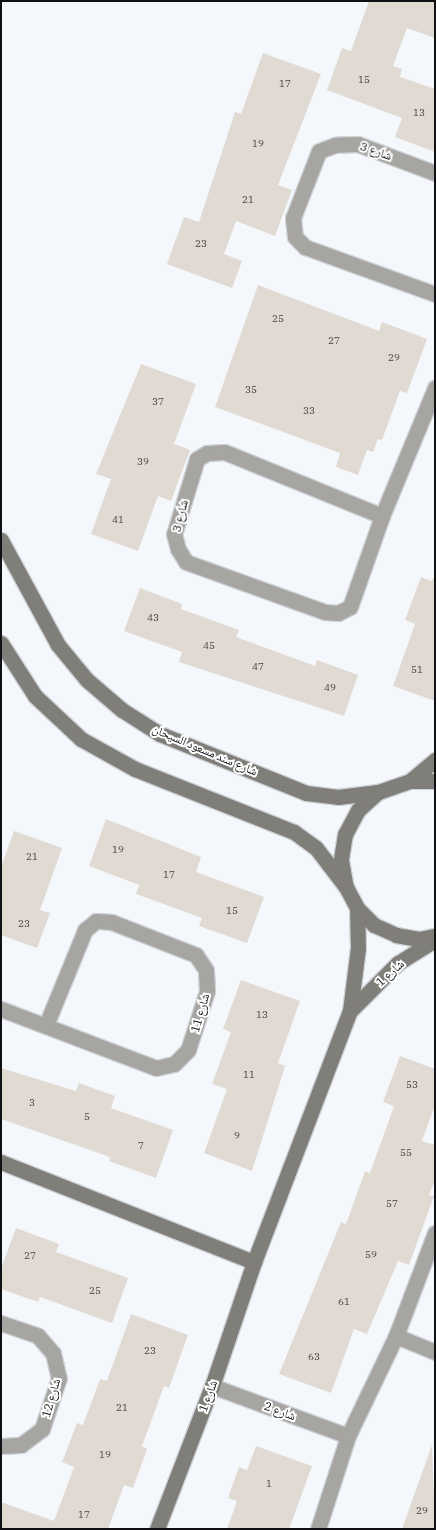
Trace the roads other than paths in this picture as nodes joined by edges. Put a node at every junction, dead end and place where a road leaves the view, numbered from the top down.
1 (435, 172) edge
2 (435, 294) edge
3 (435, 388) edge
4 (431, 412) edge
5 (382, 516) junction
6 (1, 540) edge
7 (1, 643) edge
8 (435, 760) edge
9 (410, 781) junction
10 (435, 782) edge
11 (378, 792) junction
12 (346, 887) junction
13 (357, 908) junction
14 (435, 936) edge
15 (435, 940) edge
16 (1, 1009) edge
17 (350, 1011) junction
18 (46, 1025) junction
19 (1, 1162) edge
20 (435, 1233) edge
21 (254, 1262) junction
22 (1, 1323) edge
23 (396, 1336) junction
24 (435, 1352) edge
25 (212, 1386) junction
26 (348, 1436) junction
27 (1, 1446) edge
28 (157, 1529) edge
29 (318, 1529) edge

1 - 2 street, شارع 3
3 - 4 street, شارع 3
4 - 5 street, شارع 3
5 - 5 street, شارع 3
6 - 11 main road, شارع سند مسعود السيحان
7 - 12 main road
8 - 9 main road
9 - 10 main road
9 - 11 main road
11 - 12 main road
12 - 13 main road
13 - 14 main road
13 - 17 main road, شارع 1
15 - 17 main road, شارع 1
16 - 18 street, شارع 11
17 - 21 main road, شارع 1
18 - 18 street, شارع 11
19 - 21 main road
20 - 23 street
21 - 25 main road, شارع 1
22 - 27 street, شارع 12
23 - 24 street
23 - 26 street
25 - 26 street, شارع 2
25 - 28 main road, شارع 1
26 - 29 street

